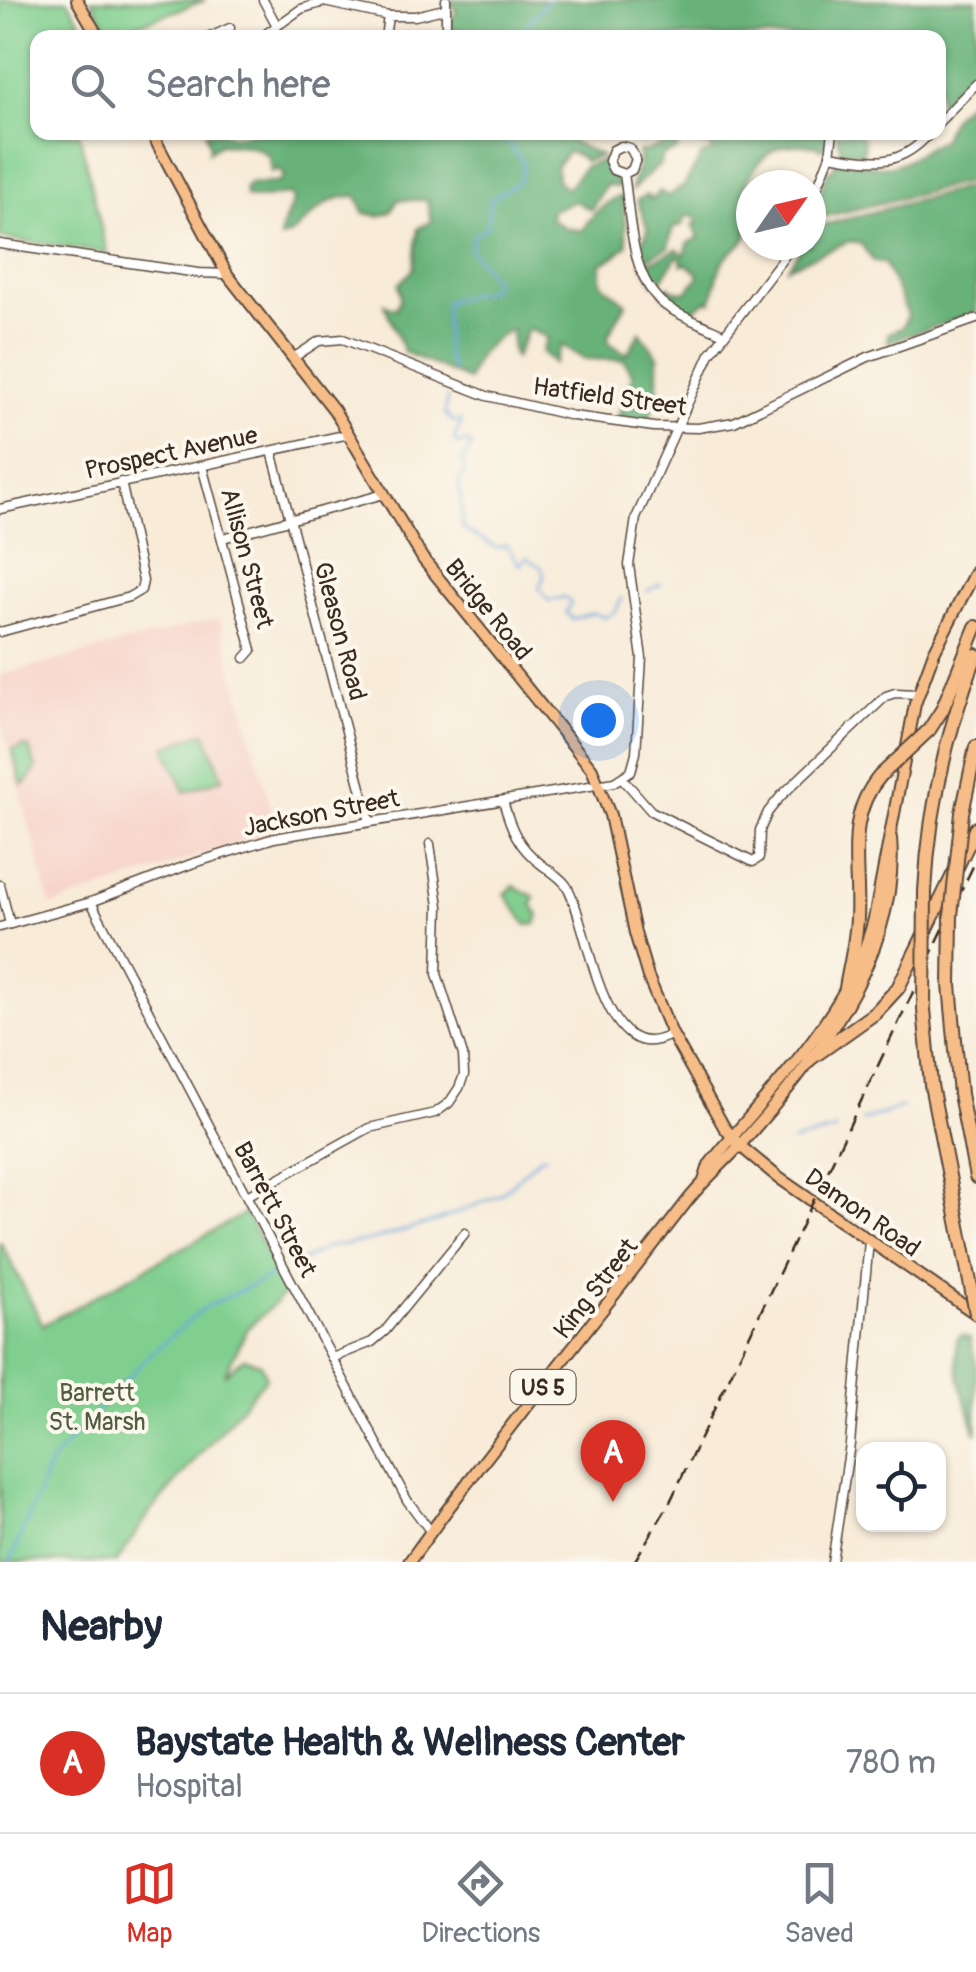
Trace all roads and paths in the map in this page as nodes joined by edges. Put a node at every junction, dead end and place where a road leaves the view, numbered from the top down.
1 (77, 0) edge
2 (263, 0) edge
3 (358, 4) edge
4 (445, 5) edge
5 (388, 16) junction
6 (276, 24) junction
7 (230, 28) dead end
8 (94, 30) edge
9 (226, 30) edge
10 (269, 30) edge
11 (386, 30) edge
12 (446, 30) edge
13 (976, 84) edge
14 (946, 115) edge
15 (155, 140) edge
16 (832, 140) edge
17 (923, 140) edge
18 (830, 155) junction
19 (824, 170) edge
20 (624, 174) dead end
21 (0, 244) edge
22 (781, 260) edge
23 (228, 274) junction
24 (976, 319) edge
25 (723, 334) junction
26 (293, 358) junction
27 (676, 429) junction
28 (349, 434) junction
29 (272, 451) junction
30 (202, 466) junction
31 (120, 482) junction
32 (384, 494) junction
33 (0, 508) edge
34 (291, 520) junction
35 (223, 538) junction
36 (976, 570) edge
37 (976, 628) edge
38 (0, 632) edge
39 (976, 655) edge
40 (246, 658) dead end
41 (918, 694) junction
42 (976, 747) edge
43 (623, 779) junction
44 (600, 783) junction
45 (503, 801) junction
46 (370, 822) junction
47 (976, 828) edge
48 (891, 838) junction
49 (430, 844) dead end
50 (0, 885) edge
51 (91, 902) junction
52 (5, 926) edge
53 (846, 988) junction
54 (672, 1034) junction
55 (810, 1059) junction
56 (736, 1142) junction
57 (976, 1177) edge
58 (247, 1196) junction
59 (465, 1233) dead end
60 (870, 1241) junction
61 (976, 1314) edge
62 (332, 1358) junction
63 (431, 1532) junction
64 (409, 1562) edge
65 (832, 1562) edge

1 - 8 main road
2 - 6 street
3 - 5 street
3 - 6 street
4 - 5 street
4 - 12 street
5 - 11 street
6 - 10 street
7 - 9 street
13 - 14 street
15 - 23 main road, Bridge Road
16 - 18 street
17 - 18 street
18 - 19 street
20 - 25 street
21 - 23 street
22 - 25 street
23 - 26 main road, Bridge Road
24 - 27 street, Hatfield Street
25 - 27 street
26 - 27 street, Hatfield Street
26 - 28 main road, Bridge Road
27 - 43 street
28 - 29 street, Prospect Avenue
28 - 32 main road, Bridge Road
29 - 30 street, Prospect Avenue
29 - 34 street, Gleason Road
30 - 31 street, Prospect Avenue
30 - 35 street, Allison Street
31 - 33 street, Prospect Avenue
31 - 38 street
32 - 34 street
32 - 44 main road, Bridge Road
34 - 35 street
34 - 46 street, Gleason Road
35 - 40 street, Allison Street
36 - 41 main road, US 5
37 - 53 highway, bridge
39 - 61 highway, bridge
41 - 43 street
41 - 48 main road, US 5
42 - 57 highway, bridge
43 - 44 street, Jackson Street
44 - 45 street, Jackson Street
44 - 54 main road, Bridge Road
45 - 46 street, Jackson Street
45 - 54 street
46 - 51 street, Jackson Street
47 - 55 highway
48 - 53 main road, US 5
48 - 55 main road, US 5
49 - 58 street
50 - 52 street
51 - 52 street, Jackson Street
51 - 58 street, Barrett Street
53 - 56 main road, US 5
54 - 56 main road, Bridge Road
55 - 56 main road, US 5
56 - 60 main road, Damon Road
56 - 63 main road, King Street / US 5
58 - 62 street, Barrett Street
59 - 62 street
60 - 61 main road, Damon Road
60 - 65 street
62 - 63 street, Barrett Street
63 - 64 main road, King Street / US 5

